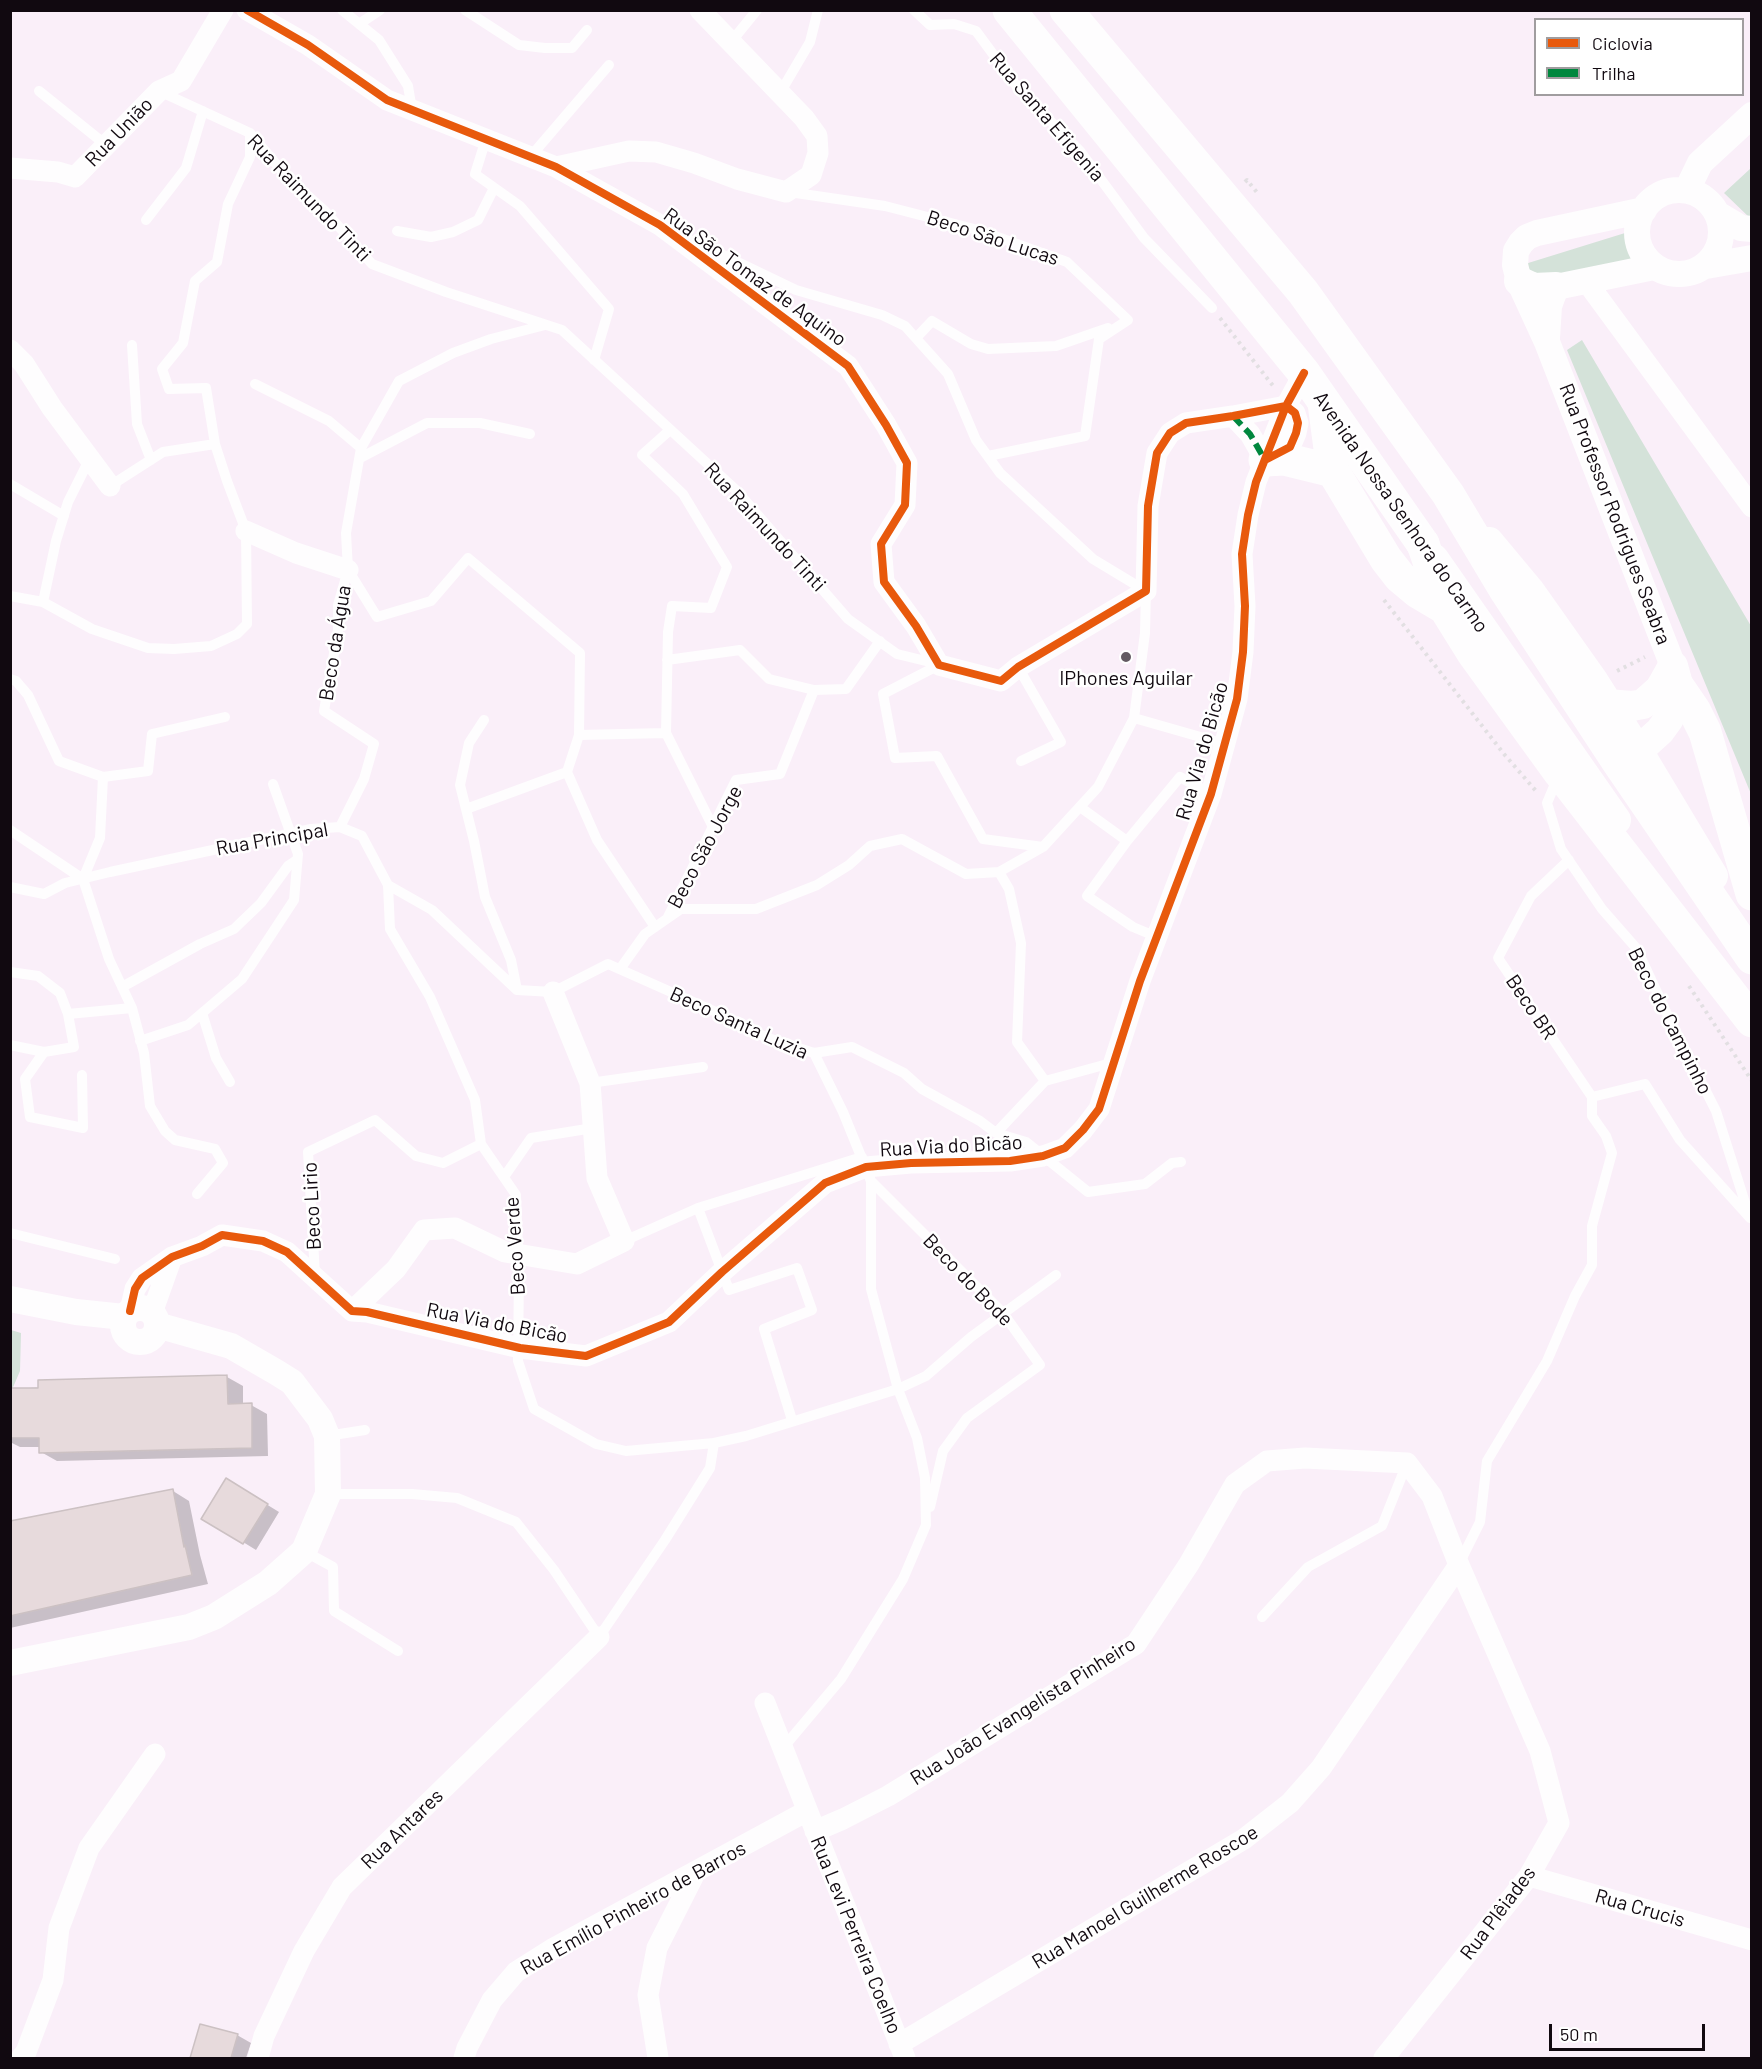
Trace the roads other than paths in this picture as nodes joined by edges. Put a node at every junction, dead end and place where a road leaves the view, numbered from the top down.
1 (223, 10) edge
2 (247, 10) edge
3 (342, 10) edge
4 (380, 10) edge
5 (465, 10) edge
6 (700, 10) edge
7 (757, 10) edge
8 (818, 10) edge
9 (914, 10) edge
10 (1009, 10) edge
11 (1066, 10) edge
12 (359, 24) junction
13 (587, 30) dead end
14 (731, 42) junction
15 (609, 65) dead end
16 (39, 91) dead end
17 (159, 91) junction
18 (780, 93) junction
19 (412, 110) junction
20 (203, 111) junction
21 (1752, 115) edge
22 (250, 133) junction
23 (486, 139) junction
24 (106, 145) junction
25 (531, 156) junction
26 (556, 166) junction
27 (10, 168) edge
28 (494, 188) junction
29 (1687, 190) junction
30 (786, 192) junction
31 (1644, 210) junction
32 (1719, 215) junction
33 (146, 220) dead end
34 (660, 225) junction
35 (1752, 229) edge
36 (397, 231) dead end
37 (1752, 258) edge
38 (1706, 266) junction
39 (1654, 267) junction
40 (1519, 281) junction
41 (1586, 281) junction
42 (1556, 287) junction
43 (1212, 308) dead end
44 (1128, 320) junction
45 (547, 325) junction
46 (916, 338) junction
47 (1547, 342) junction
48 (132, 345) dead end
49 (10, 350) edge
50 (594, 360) junction
51 (1304, 373) junction
52 (255, 384) dead end
53 (1324, 403) junction
54 (1286, 406) junction
55 (1233, 416) junction
56 (670, 430) junction
57 (530, 434) dead end
58 (215, 444) junction
59 (360, 453) junction
60 (988, 456) junction
61 (90, 458) junction
62 (151, 460) junction
63 (1265, 460) junction
64 (1333, 471) junction
65 (10, 484) edge
66 (110, 486) joint
67 (1752, 507) edge
68 (64, 516) junction
69 (246, 531) junction
70 (1423, 544) junction
71 (348, 570) junction
72 (1518, 590) junction
73 (1146, 591) junction
74 (10, 596) edge
75 (43, 602) junction
76 (1445, 608) junction
77 (1479, 624) junction
78 (879, 641) junction
79 (668, 660) junction
80 (939, 665) junction
81 (1018, 668) junction
82 (1676, 677) junction
83 (10, 679) edge
84 (814, 690) junction
85 (1607, 690) junction
86 (225, 717) dead end
87 (1134, 718) junction
88 (484, 720) dead end
89 (666, 733) junction
90 (579, 735) junction
91 (1225, 744) junction
92 (1628, 756) junction
93 (1561, 760) junction
94 (1021, 761) dead end
95 (567, 772) junction
96 (103, 777) junction
97 (273, 783) dead end
98 (1211, 794) junction
99 (1080, 807) junction
100 (466, 809) junction
101 (340, 827) junction
102 (713, 827) junction
103 (10, 830) edge
104 (292, 833) junction
105 (1127, 841) junction
106 (1043, 847) junction
107 (297, 860) junction
108 (1569, 860) junction
109 (999, 872) junction
110 (83, 879) junction
111 (388, 885) junction
112 (10, 887) edge
113 (1752, 894) edge
114 (667, 918) junction
115 (655, 927) junction
116 (1157, 937) junction
117 (1752, 941) edge
118 (1752, 957) edge
119 (620, 969) junction
120 (10, 972) edge
121 (122, 987) junction
122 (517, 990) junction
123 (553, 992) junction
124 (132, 1008) junction
125 (202, 1013) junction
126 (68, 1014) junction
127 (1747, 1014) edge
128 (140, 1041) junction
129 (10, 1045) edge
130 (44, 1052) junction
131 (814, 1053) junction
132 (1115, 1062) junction
133 (703, 1067) dead end
134 (82, 1075) dead end
135 (1045, 1081) junction
136 (230, 1082) dead end
137 (590, 1083) junction
138 (1592, 1097) junction
139 (594, 1128) junction
140 (996, 1133) junction
141 (481, 1144) junction
142 (1043, 1156) junction
143 (1181, 1162) dead end
144 (866, 1168) junction
145 (504, 1177) junction
146 (197, 1194) dead end
147 (698, 1209) junction
148 (10, 1233) edge
149 (624, 1241) junction
150 (518, 1253) junction
151 (115, 1259) dead end
152 (722, 1272) junction
153 (1056, 1275) dead end
154 (316, 1279) junction
155 (10, 1299) edge
156 (352, 1311) junction
157 (1003, 1313) junction
158 (140, 1323) junction
159 (519, 1348) junction
160 (898, 1389) junction
161 (792, 1420) junction
162 (365, 1430) dead end
163 (327, 1436) junction
164 (714, 1443) junction
165 (1407, 1463) junction
166 (328, 1494) junction
167 (926, 1525) junction
168 (304, 1551) junction
169 (1459, 1565) junction
170 (1262, 1617) dead end
171 (598, 1637) junction
172 (398, 1651) dead end
173 (10, 1663) edge
174 (765, 1703) dead end
175 (783, 1748) junction
176 (155, 1754) dead end
177 (807, 1811) junction
178 (815, 1831) junction
179 (695, 1873) junction
180 (1529, 1876) junction
181 (1752, 1941) edge
182 (902, 2051) edge
183 (19, 2052) edge
184 (258, 2058) edge
185 (464, 2058) edge
186 (658, 2058) edge
187 (1384, 2058) edge

1 - 17 street, Rua União
2 - 19 street, Rua São Tomaz de Aquino
3 - 12 lane
4 - 12 lane
5 - 13 lane
6 - 14 street
7 - 14 lane
8 - 18 lane
9 - 43 lane, Rua Santa Efigenia
10 - 51 main road, Avenida Nossa Senhora do Carmo
11 - 72 main road, Avenida Nossa Senhora do Carmo
12 - 19 lane
14 - 18 street
15 - 25 lane
16 - 24 lane
17 - 20 lane, Rua Raimundo Tinti
17 - 24 street, Rua União
18 - 30 street
19 - 23 street, Rua São Tomaz de Aquino
20 - 22 lane, Rua Raimundo Tinti
20 - 33 lane
21 - 29 street
22 - 45 lane, Rua Raimundo Tinti
22 - 58 lane
23 - 25 street, Rua São Tomaz de Aquino
23 - 28 lane
24 - 27 street, Rua União
25 - 26 street, Rua São Tomaz de Aquino
26 - 30 street
26 - 34 street, Rua São Tomaz de Aquino
28 - 36 lane
28 - 50 lane
29 - 31 street
29 - 32 street
30 - 44 lane, Beco São Lucas
31 - 39 street
31 - 40 street
32 - 35 street
32 - 38 street
34 - 46 lane
34 - 80 street, Rua São Tomaz de Aquino
37 - 38 street
38 - 39 street
39 - 41 street
40 - 42 main road
40 - 47 street, Rua Professor Rodrigues Seabra
41 - 42 street
41 - 67 street
42 - 47 street, Rua Professor Rodrigues Seabra
44 - 46 lane
44 - 60 lane
45 - 50 lane, Rua Raimundo Tinti
45 - 59 lane
46 - 60 lane
47 - 82 street, Rua Professor Rodrigues Seabra
48 - 62 lane
49 - 61 street
50 - 56 lane, Rua Raimundo Tinti
51 - 53 main road, Avenida Nossa Senhora do Carmo
51 - 54 street
52 - 59 lane
53 - 64 main road
53 - 70 main road, Avenida Nossa Senhora do Carmo
54 - 55 street
54 - 63 street
55 - 63 street
55 - 73 street
56 - 78 lane, Rua Raimundo Tinti
56 - 79 lane
57 - 59 lane
58 - 62 lane
58 - 69 lane
59 - 71 lane
60 - 73 lane
61 - 66 street
61 - 68 lane
62 - 66 lane
63 - 64 main road
63 - 91 street, Rua Via do Bicão
64 - 76 main road
65 - 68 lane
68 - 75 lane
69 - 71 street
69 - 75 lane
70 - 76 main road
70 - 77 main road, Avenida Nossa Senhora do Carmo
71 - 90 lane
71 - 101 lane, Beco da Água
72 - 77 main road
72 - 85 main road, Avenida Nossa Senhora do Carmo
72 - 92 main road
73 - 81 street, Rua Raimundo Tinti
73 - 87 lane
74 - 75 lane
76 - 93 main road
77 - 93 main road, Avenida Nossa Senhora do Carmo
78 - 80 lane, Rua Raimundo Tinti
78 - 84 lane
79 - 84 lane
79 - 89 lane
80 - 81 street, Rua Raimundo Tinti
80 - 106 lane
81 - 94 lane
82 - 85 main road
82 - 92 main road
82 - 113 main road
83 - 96 lane
84 - 102 lane, Beco São Jorge
85 - 92 main road, Avenida Nossa Senhora do Carmo
86 - 96 lane
87 - 91 lane
87 - 99 lane
88 - 100 lane
89 - 90 lane
89 - 102 lane
90 - 95 lane
91 - 98 street, Rua Via do Bicão
92 - 93 main road
92 - 117 main road, Avenida Nossa Senhora do Carmo
92 - 118 main road
93 - 108 lane, Beco do Campinho
93 - 127 main road
95 - 100 lane
95 - 115 lane
96 - 110 lane
97 - 104 lane
98 - 105 lane
98 - 116 street, Rua Via do Bicão
99 - 105 lane
99 - 106 lane
100 - 122 lane
101 - 104 lane, Rua Principal
101 - 111 lane, Rua Principal
102 - 114 lane, Beco São Jorge
103 - 110 lane
104 - 107 lane
104 - 110 lane, Rua Principal
105 - 116 lane
106 - 109 lane
107 - 121 lane
107 - 125 lane
108 - 138 lane, Beco BR
108 - 138 lane, Beco do Campinho
109 - 114 lane
109 - 135 lane
110 - 112 lane, Rua Principal
110 - 121 lane
111 - 122 lane
111 - 141 lane, Beco Verde
114 - 115 lane
115 - 119 lane
116 - 132 street, Rua Via do Bicão
119 - 123 lane, Beco Santa Luzia
119 - 131 lane, Beco Santa Luzia
120 - 126 lane
121 - 124 lane
122 - 123 lane
123 - 137 street
124 - 126 lane
124 - 128 lane
125 - 128 lane
125 - 136 lane
126 - 130 lane
128 - 146 lane
129 - 130 lane
130 - 134 lane
131 - 140 lane
131 - 144 lane, Beco Santa Luzia
132 - 135 lane
132 - 142 street, Rua Via do Bicão
133 - 137 lane
135 - 140 lane
137 - 139 street
138 - 169 lane
139 - 145 lane
139 - 149 street
140 - 142 lane
141 - 145 lane, Beco Verde
141 - 154 lane, Beco Lirio
142 - 143 lane
142 - 144 street, Rua Via do Bicão
144 - 147 lane
144 - 152 street, Rua Via do Bicão
144 - 157 lane, Beco do Bode
144 - 160 lane, Beco Santa Luzia
145 - 150 lane, Beco Verde
147 - 149 lane
147 - 152 lane
148 - 151 lane
149 - 150 street
150 - 156 street
150 - 159 lane, Beco Verde
152 - 159 street, Rua Via do Bicão
152 - 161 lane
153 - 157 lane, Beco Verde
154 - 156 street
154 - 158 street
155 - 158 street
156 - 159 street, Rua Via do Bicão
157 - 160 lane, Beco Verde
157 - 167 lane, Beco do Bode
158 - 163 street
159 - 164 lane, Beco Verde
160 - 161 lane, Beco Verde
160 - 167 lane, Beco Santa Luzia
161 - 164 lane, Beco Verde
162 - 163 lane
163 - 166 street
164 - 171 lane
165 - 169 street
165 - 170 lane
165 - 178 street, Rua João Evangelista Pinheiro
166 - 168 street
166 - 171 lane
167 - 175 lane
168 - 172 lane
168 - 173 street
169 - 180 street, Rua Plêiades
169 - 182 street, Rua Manoel Guilherme Roscoe
171 - 184 street, Rua Antares
174 - 175 street, Rua Levi Perreira Coelho
175 - 177 street, Rua Levi Perreira Coelho
176 - 183 street
177 - 178 street, Rua Levi Perreira Coelho
177 - 179 street, Rua Emílio Pinheiro de Barros
178 - 182 street, Rua Levi Perreira Coelho
179 - 185 street, Rua Emílio Pinheiro de Barros
179 - 186 street
180 - 181 street, Rua Crucis
180 - 187 street, Rua Plêiades

